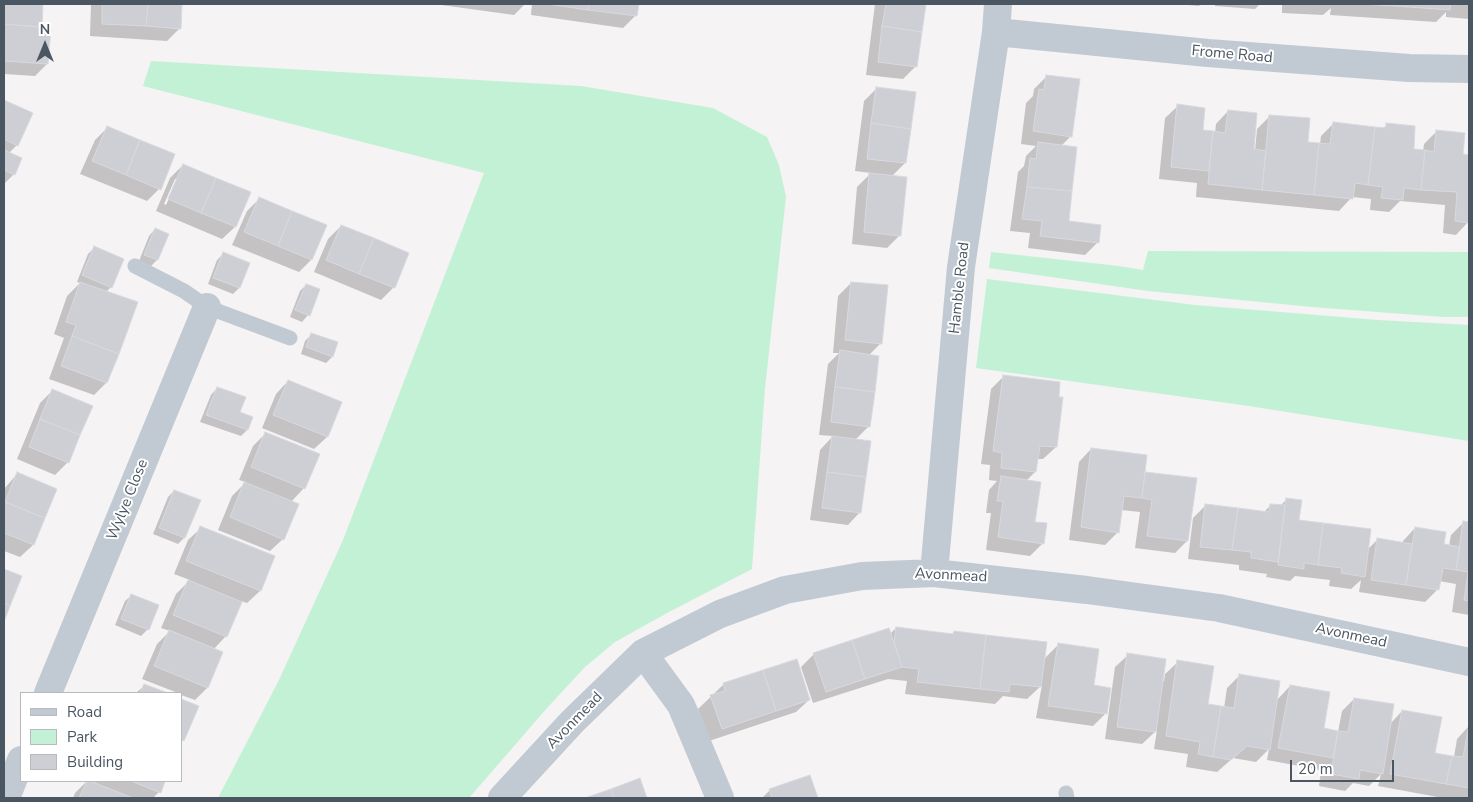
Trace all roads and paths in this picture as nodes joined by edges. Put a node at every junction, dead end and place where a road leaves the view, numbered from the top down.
1 (998, 4) edge
2 (996, 32) junction
3 (1469, 69) edge
4 (135, 266) dead end
5 (207, 307) junction
6 (290, 338) dead end
7 (934, 573) junction
8 (643, 653) junction
9 (1469, 662) edge
10 (48, 692) edge
11 (20, 763) edge
12 (6, 798) edge
13 (502, 798) edge
14 (720, 798) edge

1 - 2 street, Hamble Road
2 - 3 street, Frome Road
2 - 7 street, Hamble Road
4 - 5 lane
5 - 6 lane
5 - 10 street, Wylye Close
7 - 8 street, Avonmead
7 - 9 street, Avonmead
8 - 13 street, Avonmead
8 - 14 street
11 - 12 street

